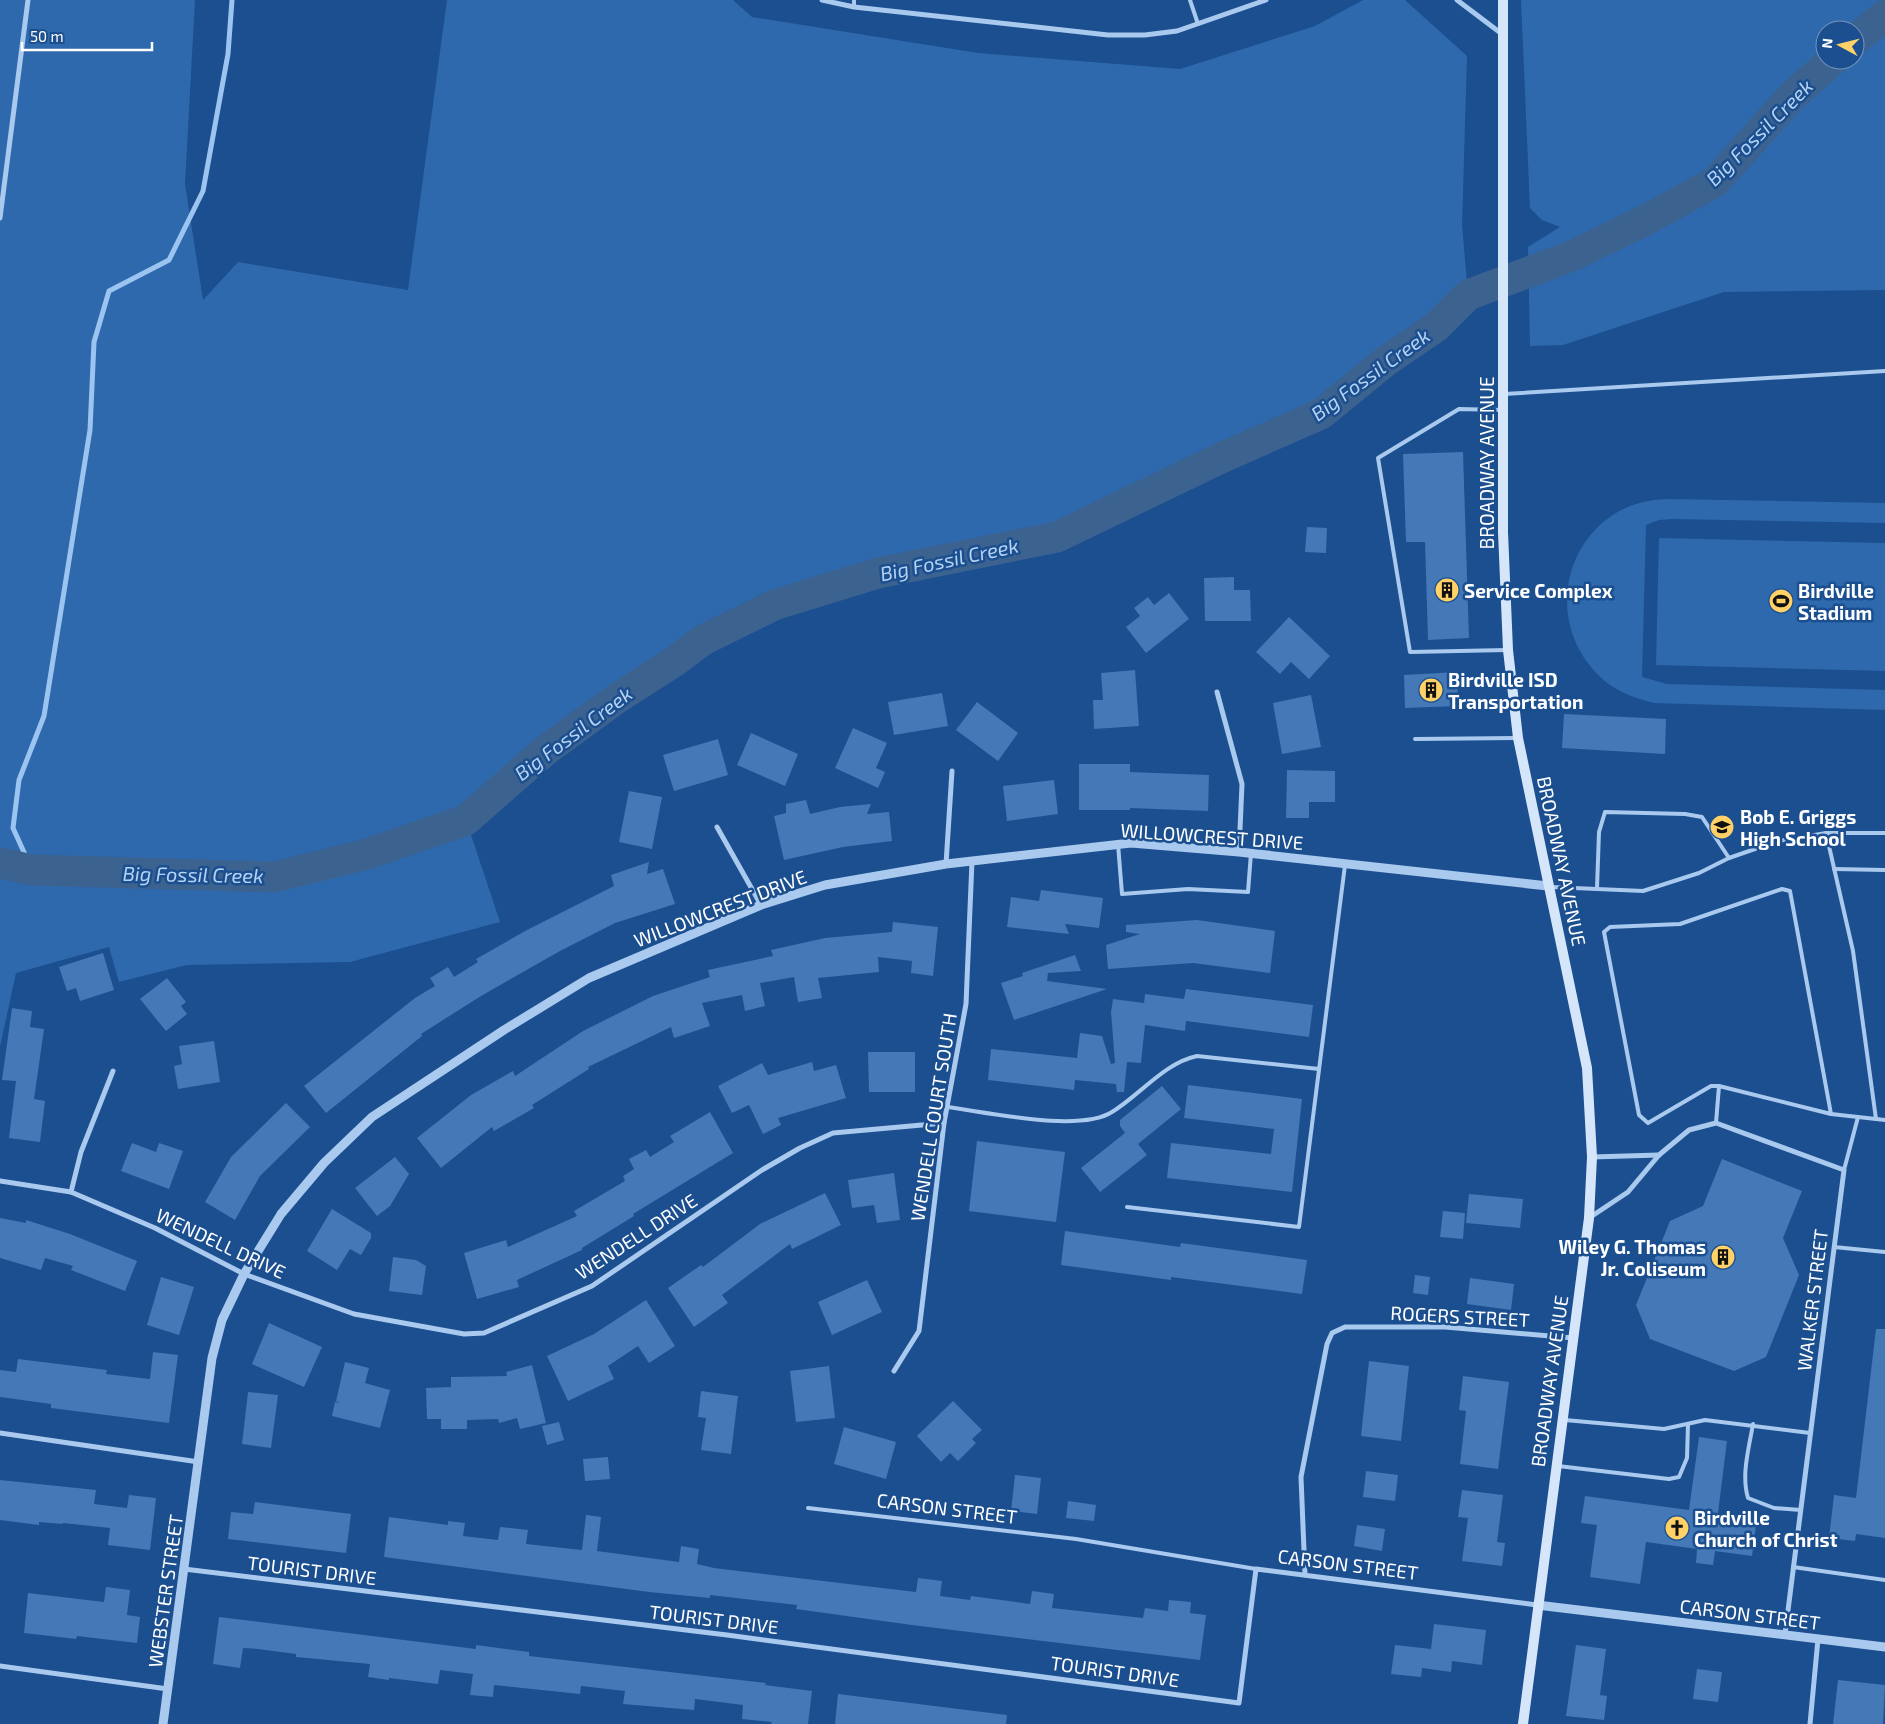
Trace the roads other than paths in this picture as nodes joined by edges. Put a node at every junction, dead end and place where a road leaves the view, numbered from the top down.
1 (28, 0) edge
2 (822, 0) edge
3 (854, 0) edge
4 (1190, 0) edge
5 (1266, 0) edge
6 (1457, 0) edge
7 (1503, 0) edge
8 (854, 7) junction
9 (1198, 24) junction
10 (1502, 34) junction
11 (0, 218) edge
12 (1885, 371) edge
13 (1504, 394) junction
14 (1504, 410) junction
15 (1508, 650) junction
16 (1217, 692) dead end
17 (1518, 738) junction
18 (1415, 739) dead end
19 (952, 771) dead end
20 (717, 827) dead end
21 (1826, 833) junction
22 (1885, 833) edge
23 (1118, 844) junction
24 (1239, 852) junction
25 (1251, 853) junction
26 (1729, 858) junction
27 (972, 861) junction
28 (946, 864) junction
29 (1345, 864) junction
30 (1834, 869) junction
31 (1885, 870) edge
32 (1548, 886) junction
33 (1596, 888) junction
34 (762, 905) junction
35 (1319, 1069) junction
36 (113, 1071) dead end
37 (1719, 1086) junction
38 (947, 1106) junction
39 (1831, 1114) junction
40 (1858, 1117) junction
41 (1876, 1119) junction
42 (1885, 1120) edge
43 (944, 1123) junction
44 (1716, 1123) junction
45 (1659, 1155) junction
46 (1592, 1157) junction
47 (1844, 1170) junction
48 (0, 1181) edge
49 (71, 1192) junction
50 (1127, 1207) dead end
51 (1589, 1218) junction
52 (1834, 1247) junction
53 (1885, 1252) edge
54 (244, 1274) junction
55 (1573, 1338) junction
56 (894, 1371) dead end
57 (1562, 1420) junction
58 (1688, 1424) junction
59 (1754, 1424) junction
60 (0, 1433) edge
61 (1810, 1433) junction
62 (198, 1462) junction
63 (1556, 1466) junction
64 (808, 1508) dead end
65 (1801, 1510) junction
66 (1793, 1567) junction
67 (184, 1569) junction
68 (1256, 1569) junction
69 (1305, 1575) junction
70 (1885, 1580) edge
71 (1537, 1605) junction
72 (1785, 1634) junction
73 (1818, 1639) junction
74 (1885, 1647) edge
75 (0, 1666) edge
76 (168, 1689) junction
77 (163, 1724) edge
78 (1523, 1724) edge
79 (1810, 1724) edge

1 - 11 street
2 - 8 street
3 - 8 lane
4 - 9 lane
5 - 9 street
6 - 10 street
7 - 10 main road, BROADWAY AVENUE
8 - 9 street
10 - 13 main road, BROADWAY AVENUE
12 - 13 lane
13 - 14 main road, BROADWAY AVENUE
14 - 15 main road, BROADWAY AVENUE
14 - 15 lane
15 - 17 main road, BROADWAY AVENUE
16 - 24 street
17 - 18 lane
17 - 32 main road, BROADWAY AVENUE
19 - 28 street
20 - 34 street
21 - 22 lane
21 - 26 lane
21 - 30 lane
23 - 24 street, WILLOWCREST DRIVE
23 - 25 lane
23 - 27 street, WILLOWCREST DRIVE
24 - 25 street, WILLOWCREST DRIVE
25 - 29 street, WILLOWCREST DRIVE
26 - 33 lane
26 - 33 lane
27 - 28 street, WILLOWCREST DRIVE
27 - 38 street, WENDELL COURT SOUTH
28 - 34 street, WILLOWCREST DRIVE
29 - 32 street, WILLOWCREST DRIVE
29 - 35 lane
30 - 31 lane
30 - 41 lane
32 - 33 lane
32 - 46 main road, BROADWAY AVENUE
34 - 54 street, WILLOWCREST DRIVE
35 - 38 lane
35 - 50 lane
36 - 49 street
37 - 39 lane
37 - 39 lane
37 - 44 lane
38 - 43 street, WENDELL COURT SOUTH
39 - 40 lane
40 - 41 lane
40 - 47 lane
41 - 42 lane
43 - 54 street, WENDELL DRIVE
43 - 56 street, WENDELL COURT SOUTH
44 - 45 street
44 - 47 street
45 - 46 street
45 - 51 street
46 - 51 main road, BROADWAY AVENUE
47 - 52 street, WALKER STREET
48 - 49 street, WENDELL DRIVE
49 - 54 street, WENDELL DRIVE
51 - 55 main road, BROADWAY AVENUE
52 - 53 lane
52 - 61 street, WALKER STREET
54 - 62 street, WILLOWCREST DRIVE
55 - 57 main road, BROADWAY AVENUE
55 - 69 street, ROGERS STREET
57 - 58 lane
57 - 63 main road, BROADWAY AVENUE
58 - 59 lane
58 - 63 lane
59 - 61 lane
59 - 65 lane
60 - 62 street
61 - 65 street, WALKER STREET
62 - 67 street, WEBSTER STREET
63 - 71 main road, BROADWAY AVENUE
64 - 68 lane, CARSON STREET
65 - 66 street, WALKER STREET
66 - 70 lane
66 - 72 street, WALKER STREET
67 - 68 street, TOURIST DRIVE
67 - 76 street, WEBSTER STREET
68 - 69 street, CARSON STREET
69 - 71 street, CARSON STREET
71 - 72 street, CARSON STREET
71 - 78 main road, BROADWAY AVENUE
72 - 73 street, CARSON STREET
73 - 74 street, CARSON STREET
73 - 79 street
75 - 76 street
76 - 77 street, WEBSTER STREET

